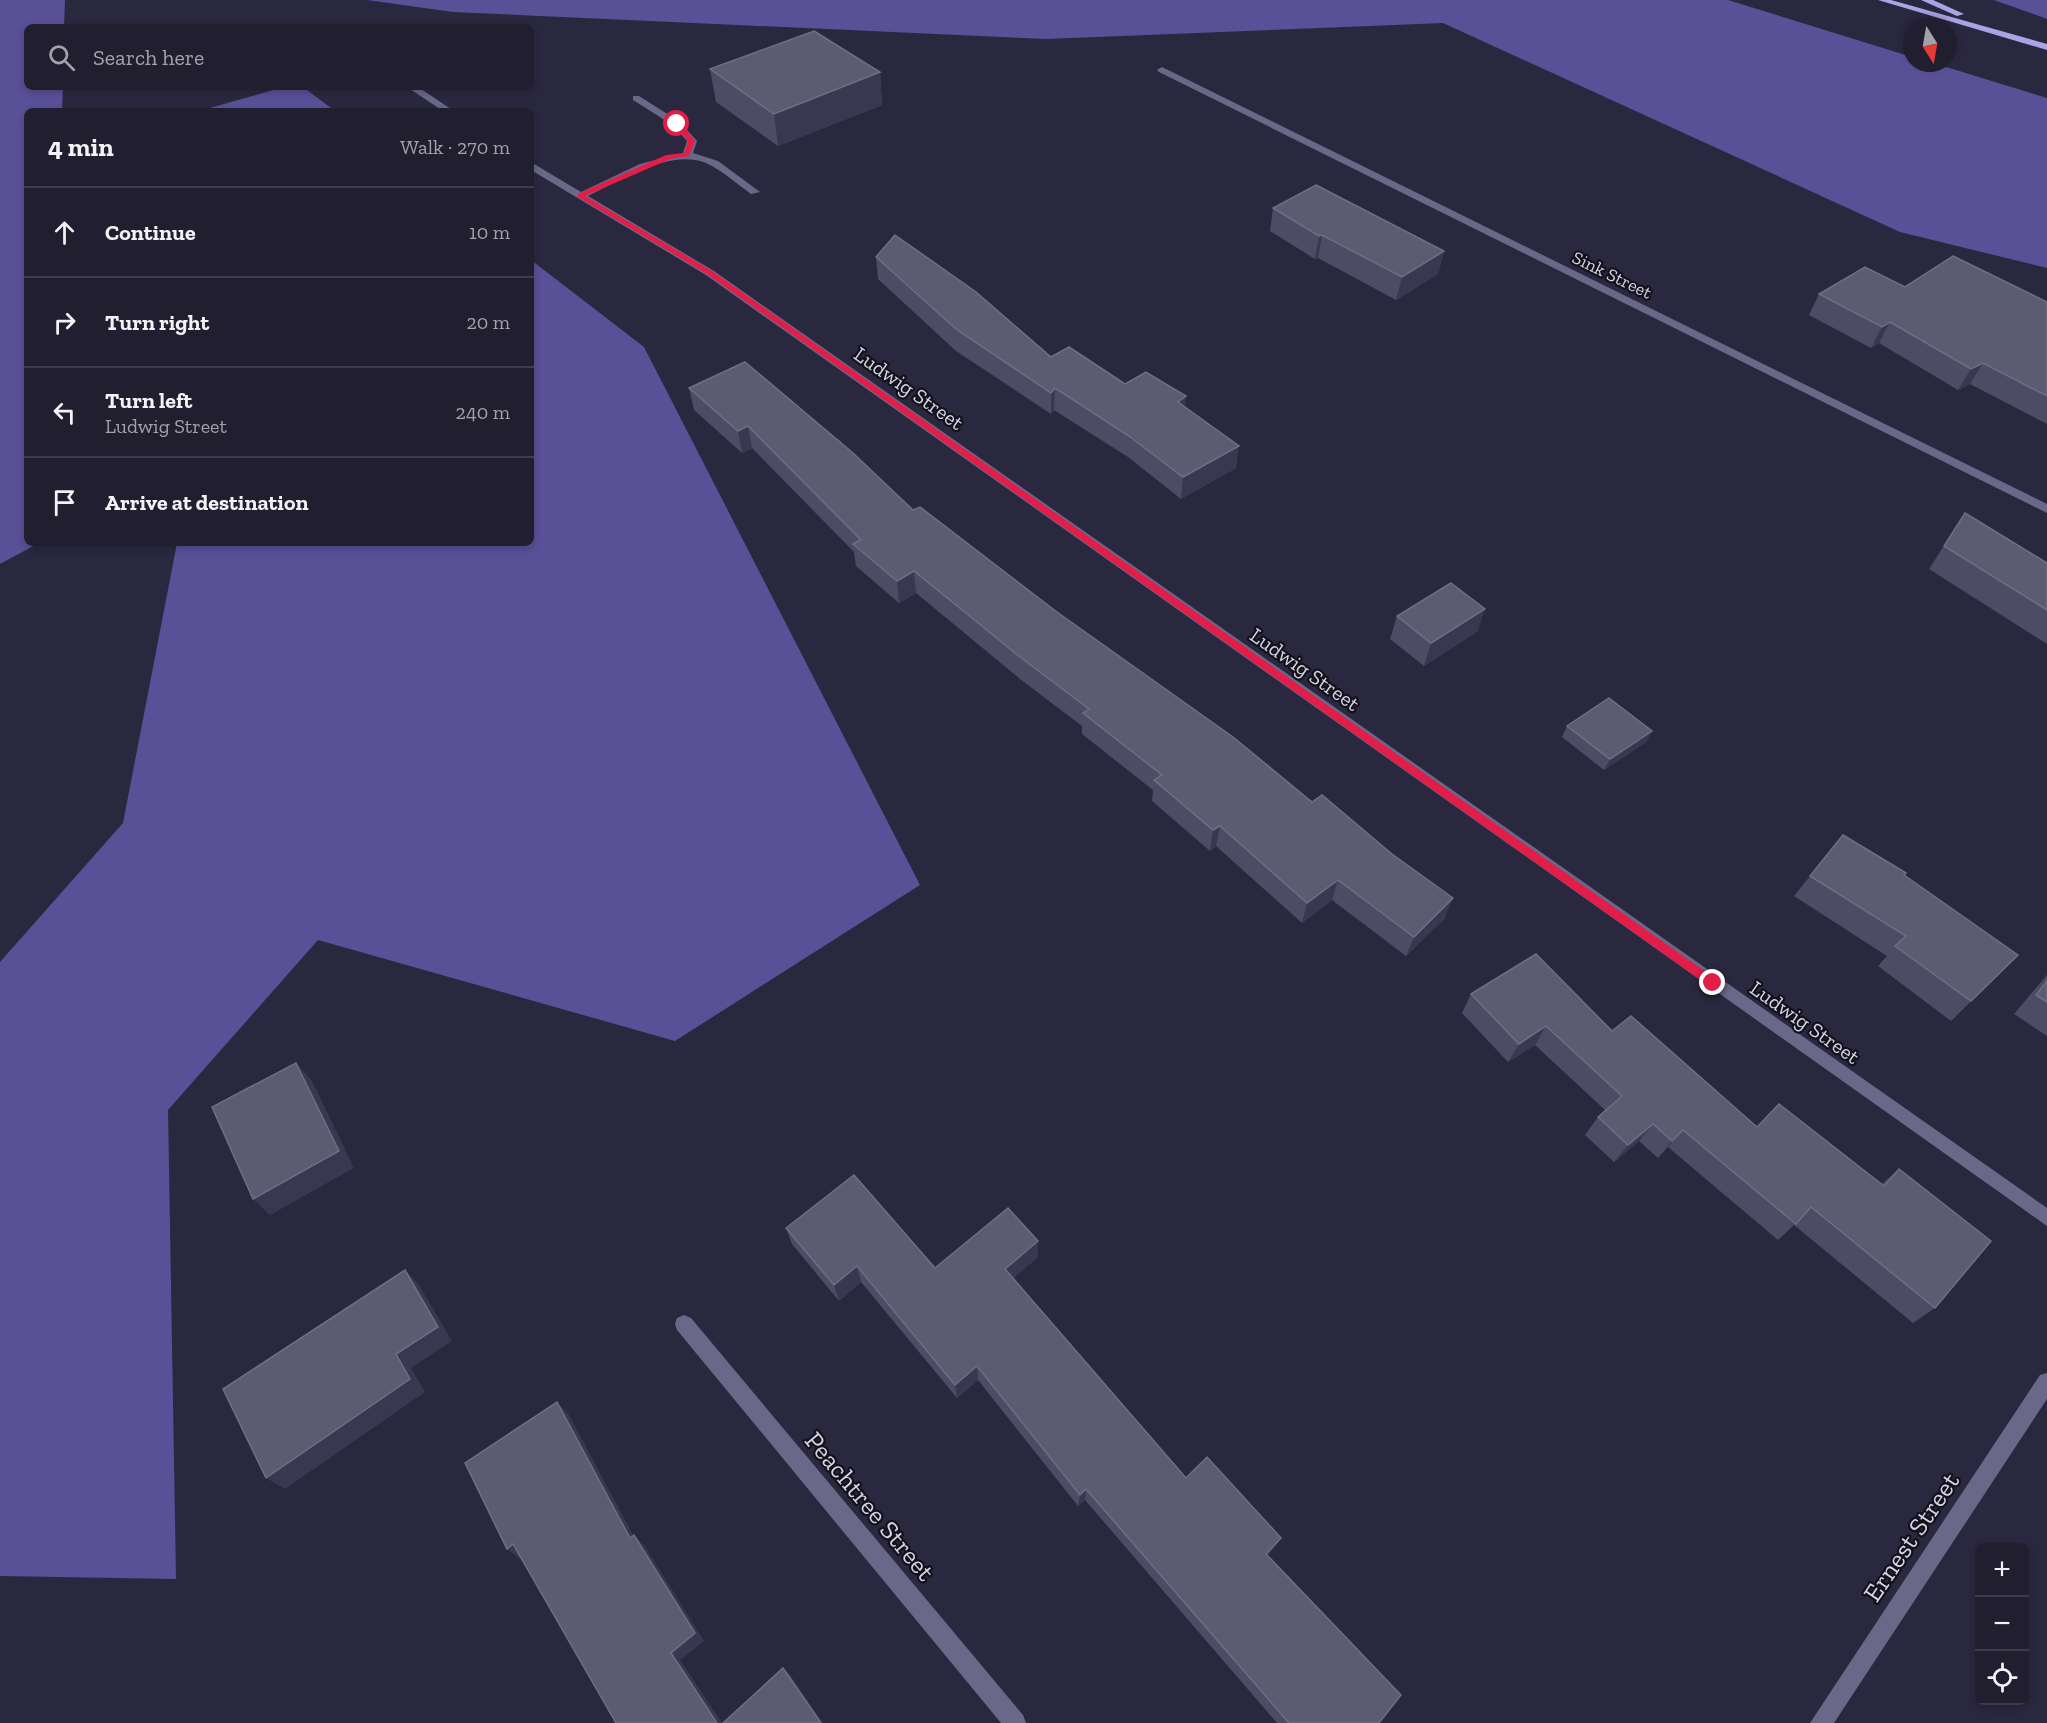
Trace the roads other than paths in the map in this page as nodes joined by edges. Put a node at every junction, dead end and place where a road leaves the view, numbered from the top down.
1 (1881, 0) edge
2 (1925, 0) edge
3 (1162, 70) dead end
4 (417, 90) edge
5 (636, 98) dead end
6 (444, 108) edge
7 (687, 155) junction
8 (534, 168) edge
9 (755, 192) dead end
10 (580, 195) junction
11 (2047, 509) edge
12 (2047, 1218) edge
13 (684, 1324) dead end
14 (2047, 1382) edge
15 (1015, 1723) edge
16 (1821, 1723) edge

1 - 2 main road
3 - 11 street, Sink Street
4 - 6 street
5 - 7 street
7 - 9 street
7 - 10 street
8 - 10 street, Ludwig Street
10 - 12 street, Ludwig Street
13 - 15 street, Peachtree Street
14 - 16 street, Ernest Street

